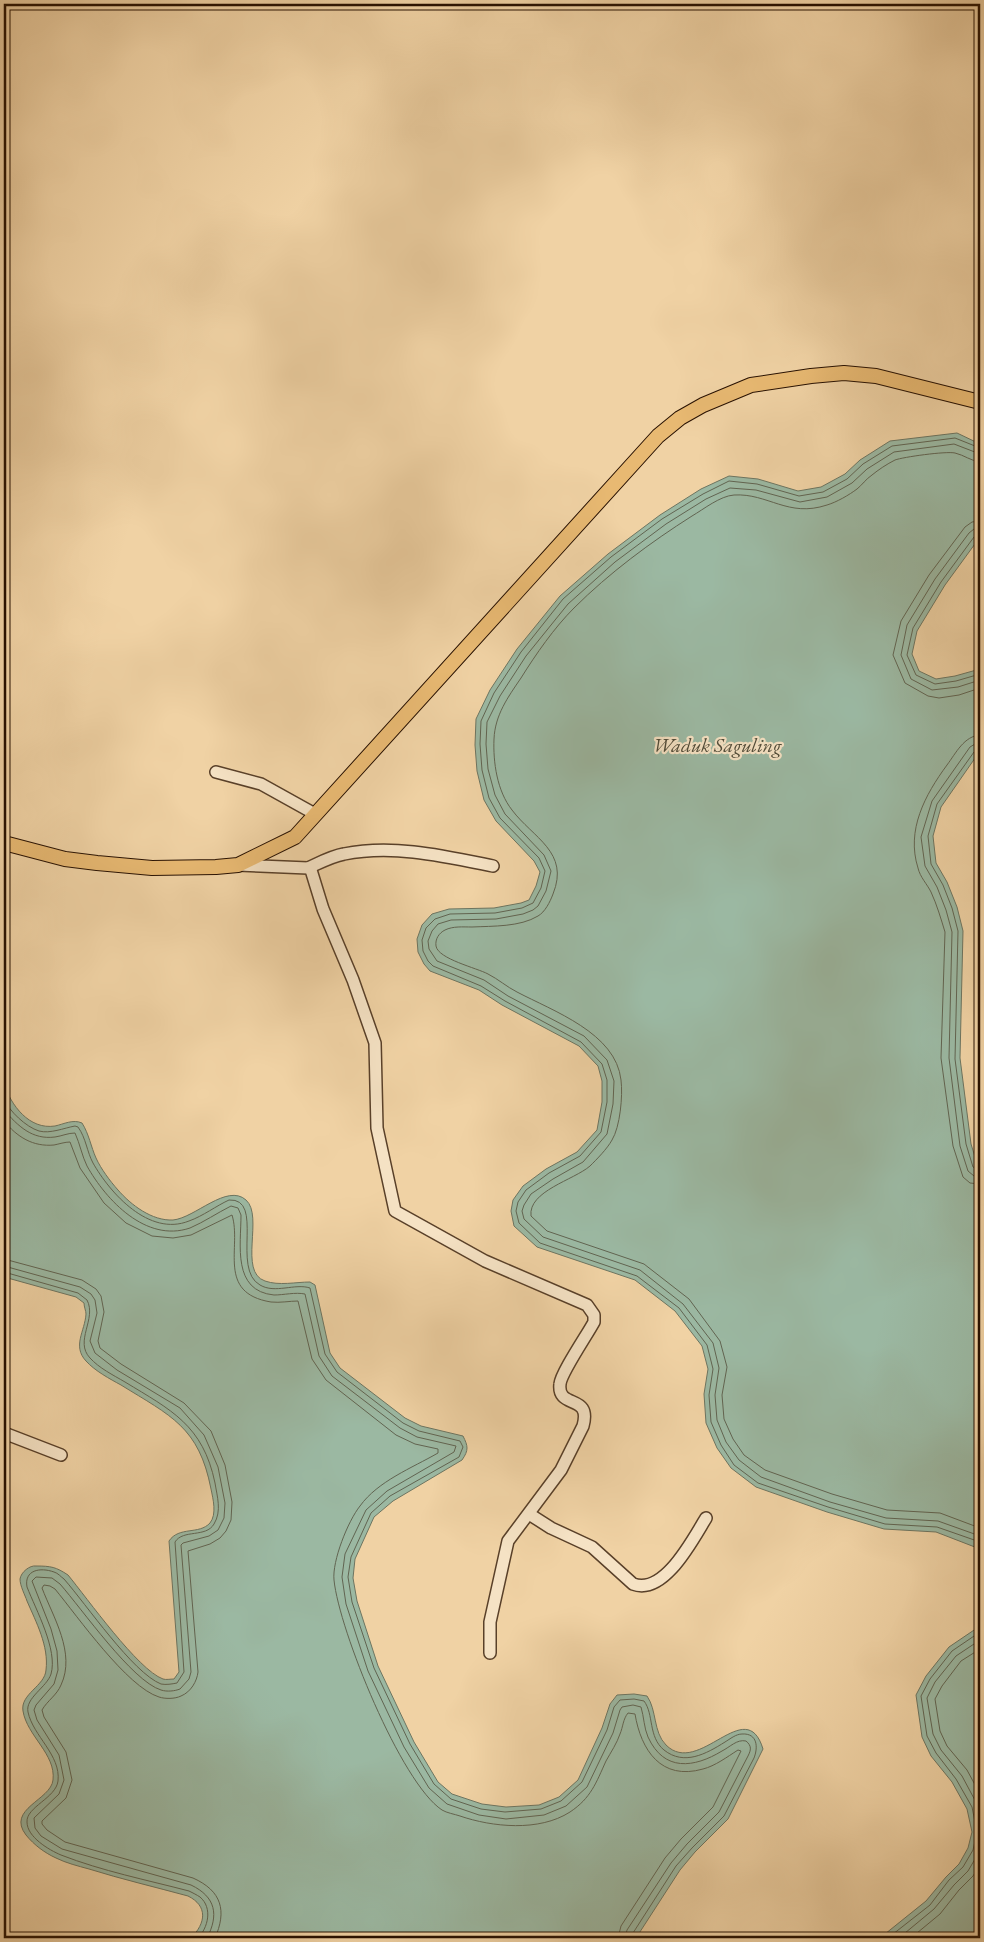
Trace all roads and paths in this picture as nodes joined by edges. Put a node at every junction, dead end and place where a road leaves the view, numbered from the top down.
1 (980, 402) edge
2 (216, 772) dead end
3 (315, 814) junction
4 (4, 843) edge
5 (238, 865) junction
6 (493, 866) dead end
7 (308, 868) junction
8 (4, 1433) edge
9 (61, 1455) dead end
10 (529, 1514) junction
11 (706, 1518) dead end
12 (490, 1653) dead end

1 - 3 main road
2 - 3 street
3 - 5 main road
4 - 5 main road
5 - 7 street
6 - 7 street
7 - 10 street
8 - 9 street
10 - 11 street
10 - 12 street

